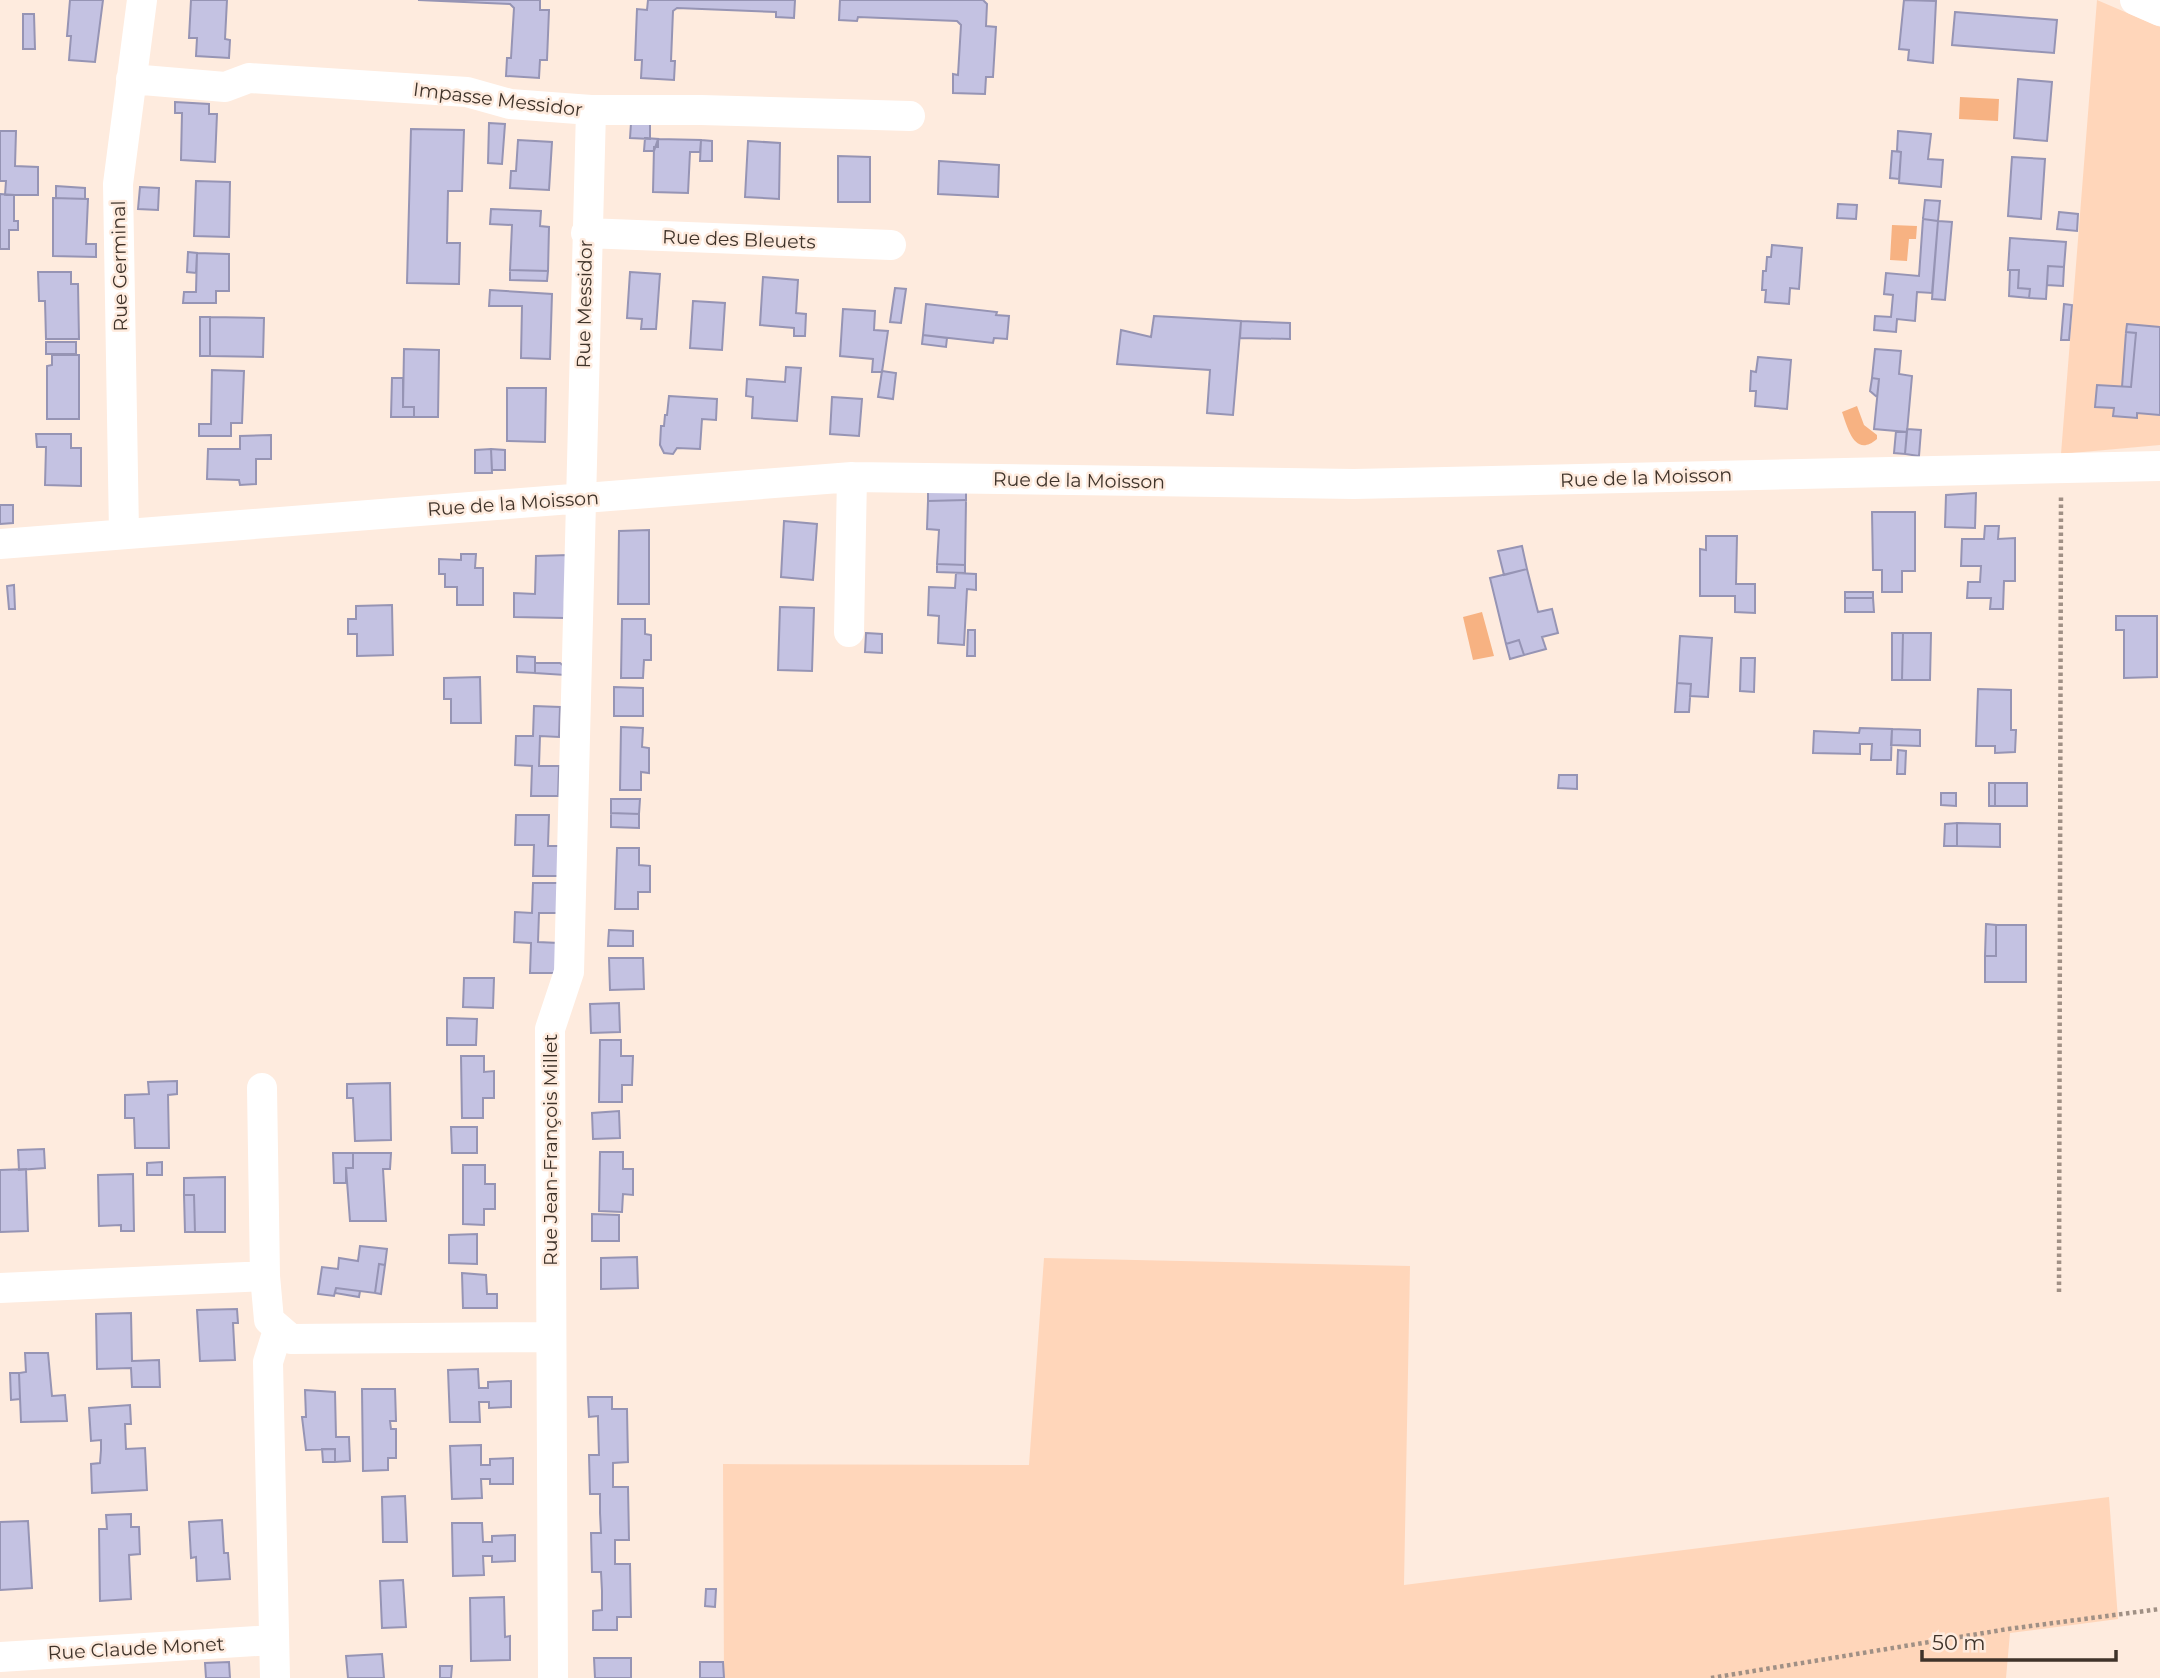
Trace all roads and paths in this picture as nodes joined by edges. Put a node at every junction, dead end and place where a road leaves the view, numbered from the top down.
1 (142, 0) edge
2 (2135, 0) edge
3 (2160, 11) edge
4 (131, 79) junction
5 (591, 110) junction
6 (910, 116) dead end
7 (586, 233) junction
8 (891, 244) dead end
9 (2160, 466) edge
10 (2062, 470) junction
11 (852, 477) junction
12 (581, 498) junction
13 (124, 533) junction
14 (0, 544) edge
15 (849, 632) dead end
16 (262, 1088) dead end
17 (264, 1276) junction
18 (0, 1288) edge
19 (2059, 1292) dead end
20 (278, 1330) junction
21 (549, 1337) junction
22 (2160, 1609) edge
23 (273, 1640) junction
24 (0, 1657) edge
25 (275, 1678) edge
26 (553, 1678) edge
27 (1711, 1678) edge

1 - 4 street, Rue Germinal
2 - 3 street
4 - 5 street, Impasse Messidor
4 - 13 street, Rue Germinal
5 - 6 street, Impasse Messidor
5 - 7 street, Rue Messidor
7 - 8 street, Rue des Bleuets
7 - 12 street, Rue Messidor
9 - 10 street, Rue de la Moisson
10 - 11 street, Rue de la Moisson
10 - 19 path
11 - 12 street, Rue de la Moisson
11 - 15 street
12 - 13 street, Rue de la Moisson
12 - 21 street, Rue Jean-François Millet
13 - 14 street, Rue de la Moisson
16 - 17 street
17 - 18 street
17 - 20 street
20 - 21 street
20 - 23 street
21 - 26 street, Rue Jean-François Millet
22 - 27 path
23 - 24 street, Rue Claude Monet
23 - 25 street

